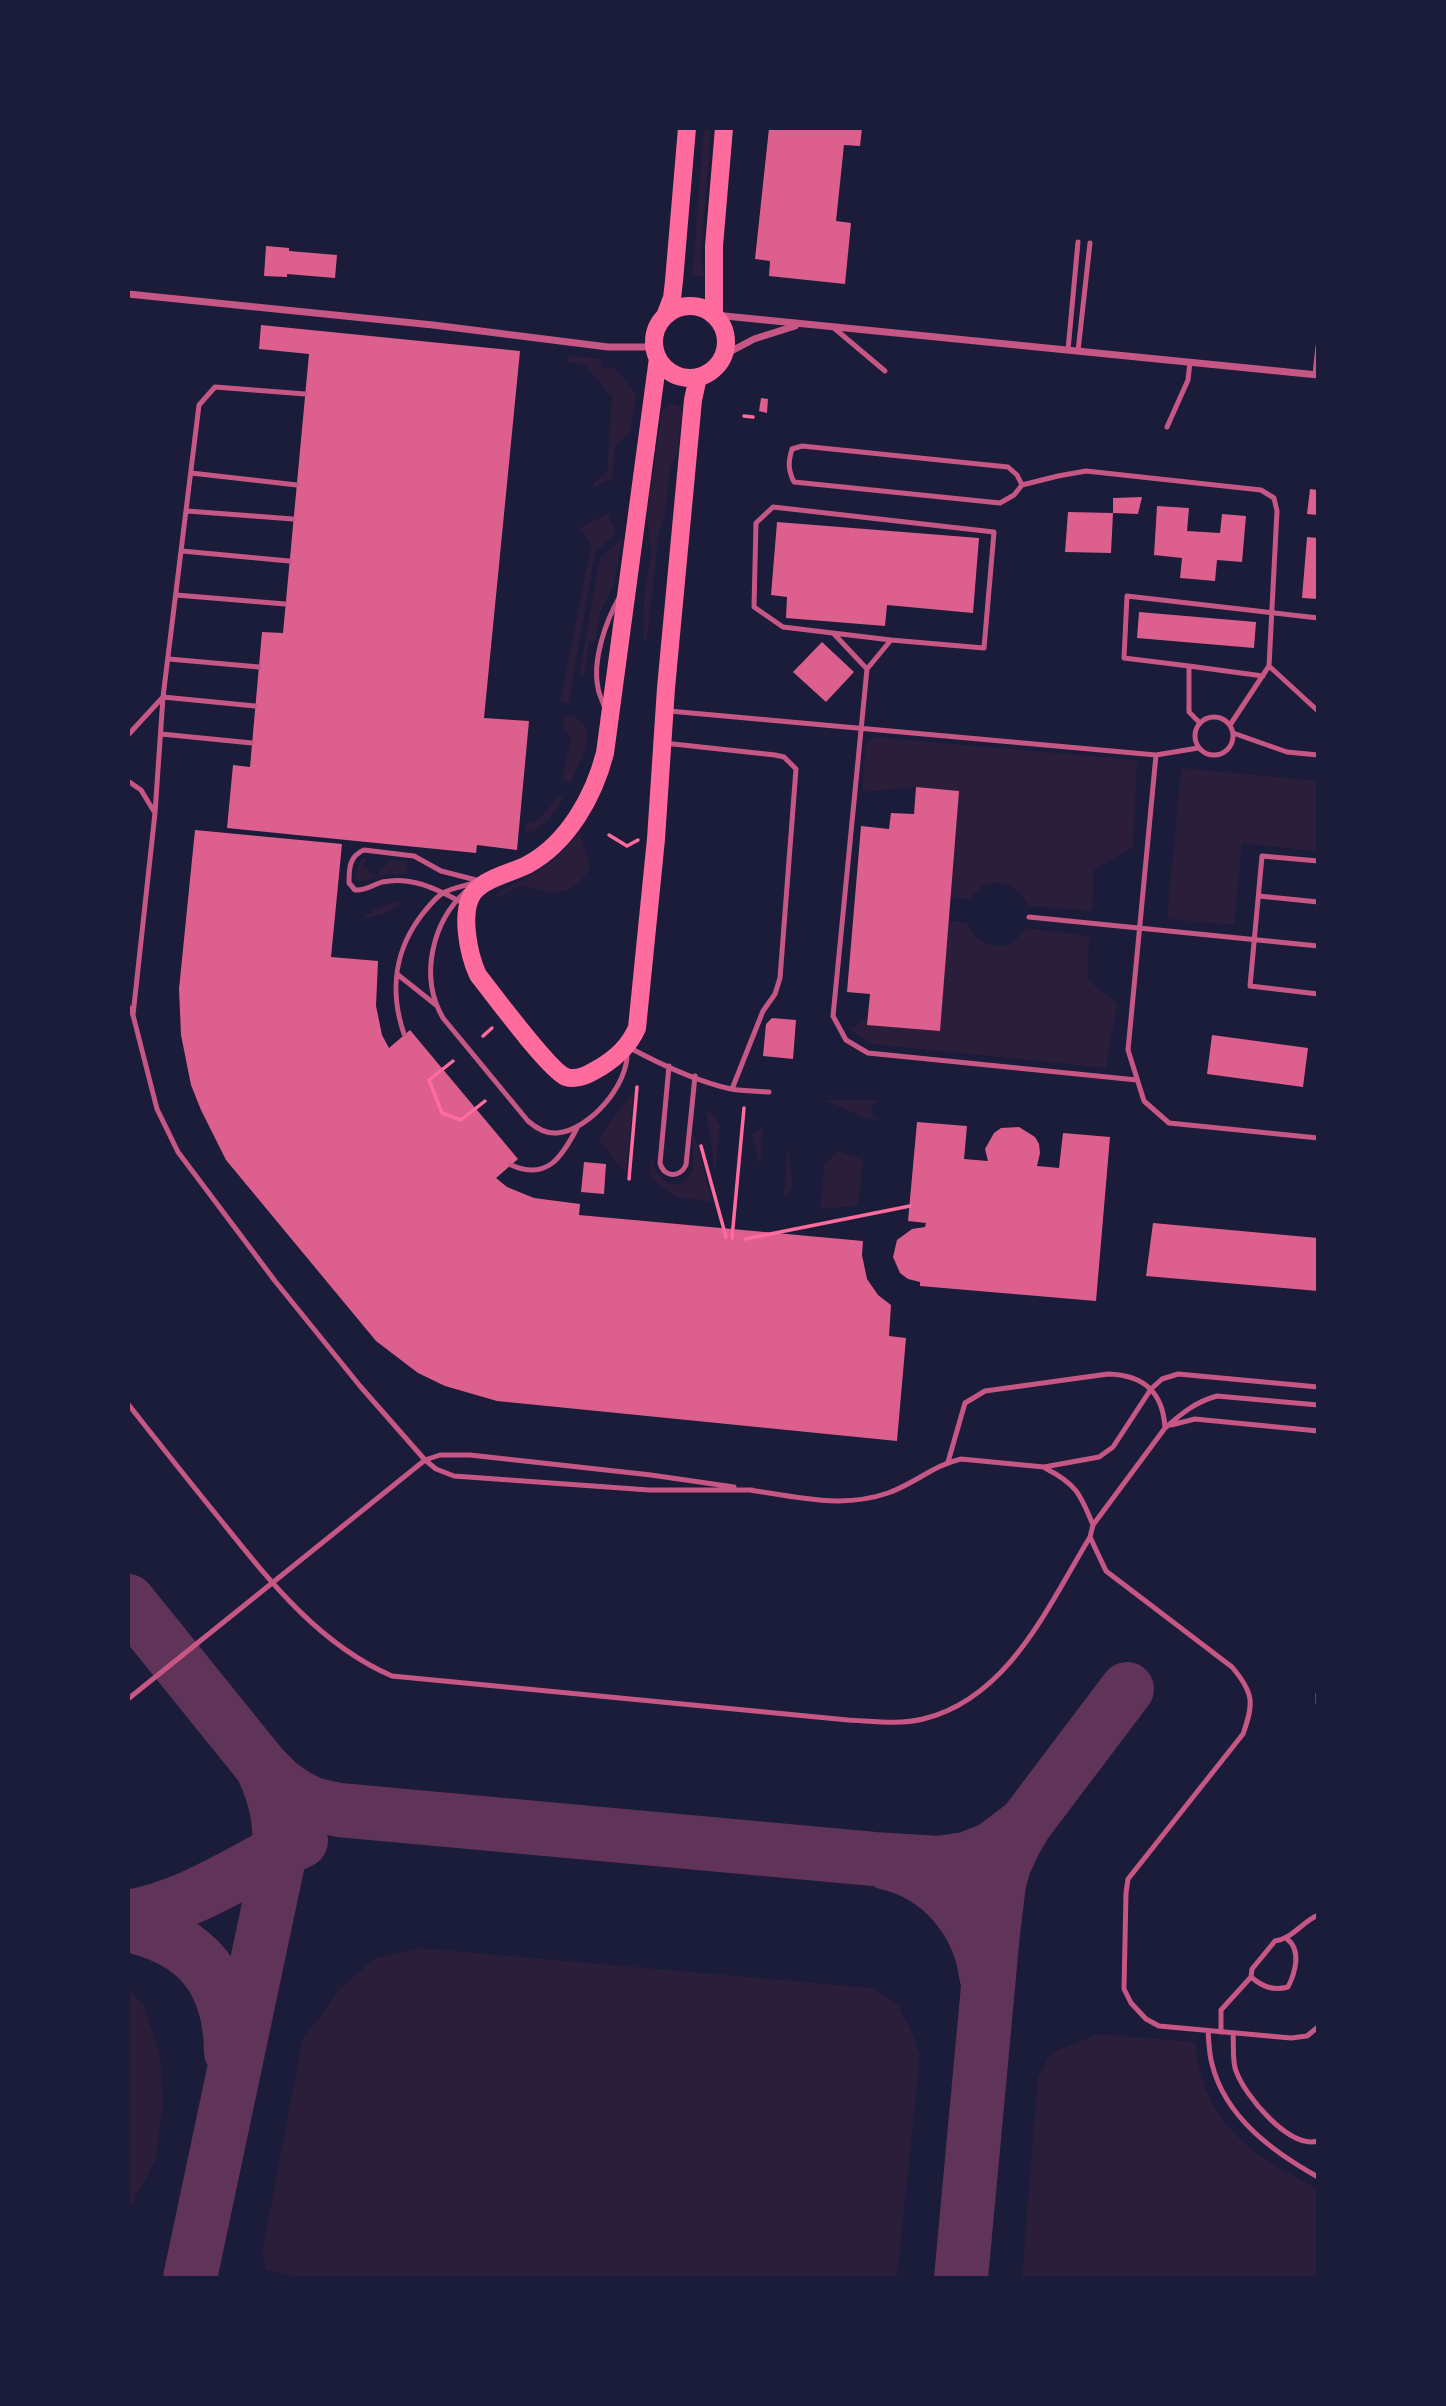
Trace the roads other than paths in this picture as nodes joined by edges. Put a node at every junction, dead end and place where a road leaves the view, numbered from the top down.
1 (687, 128) edge
2 (724, 128) edge
3 (1078, 242) dead end
4 (1090, 243) dead end
5 (128, 294) edge
6 (714, 315) junction
7 (665, 317) junction
8 (799, 324) junction
9 (832, 327) junction
10 (1318, 346) edge
11 (1068, 350) junction
12 (1078, 351) junction
13 (657, 353) junction
14 (724, 355) junction
15 (1190, 362) junction
16 (885, 371) dead end
17 (1317, 374) edge
18 (698, 377) junction
19 (305, 394) dead end
20 (1167, 427) dead end
21 (191, 473) junction
22 (297, 485) dead end
23 (1022, 485) junction
24 (187, 511) junction
25 (293, 519) dead end
26 (182, 551) junction
27 (289, 561) dead end
28 (177, 595) junction
29 (285, 604) dead end
30 (1272, 614) junction
31 (1318, 618) edge
32 (834, 634) junction
33 (891, 640) junction
34 (169, 659) junction
35 (1189, 666) junction
36 (1269, 666) junction
37 (259, 667) dead end
38 (867, 669) junction
39 (1262, 676) junction
40 (163, 697) junction
41 (255, 706) dead end
42 (665, 711) junction
43 (1318, 711) edge
44 (1199, 722) junction
45 (1230, 725) junction
46 (861, 729) junction
47 (1233, 733) junction
48 (128, 734) edge
49 (160, 734) junction
50 (252, 743) dead end
51 (662, 743) junction
52 (1198, 748) junction
53 (1156, 755) junction
54 (1318, 755) edge
55 (128, 781) edge
56 (155, 813) junction
57 (1318, 861) edge
58 (486, 881) junction
59 (443, 893) junction
60 (1259, 896) junction
61 (1318, 902) edge
62 (463, 903) junction
63 (1029, 917) dead end
64 (1140, 928) junction
65 (1254, 939) junction
66 (1318, 946) edge
67 (397, 974) junction
68 (1318, 994) edge
69 (128, 1006) edge
70 (437, 1006) junction
71 (133, 1015) junction
72 (404, 1034) dead end
73 (627, 1046) junction
74 (669, 1066) junction
75 (695, 1076) junction
76 (1137, 1080) junction
77 (732, 1089) junction
78 (769, 1092) dead end
79 (578, 1126) junction
80 (1318, 1139) edge
81 (512, 1165) dead end
82 (1318, 1387) edge
83 (1152, 1389) junction
84 (128, 1404) edge
85 (1318, 1405) edge
86 (1165, 1428) junction
87 (1318, 1431) edge
88 (425, 1460) junction
89 (948, 1462) junction
90 (1044, 1468) junction
91 (752, 1490) junction
92 (1093, 1525) junction
93 (1090, 1537) junction
94 (271, 1583) junction
95 (1318, 1694) edge
96 (128, 1699) edge
97 (1318, 1703) edge
98 (1318, 1915) edge
99 (1287, 1939) junction
100 (1251, 1977) junction
101 (1318, 2027) edge
102 (1208, 2031) junction
103 (1221, 2032) junction
104 (1233, 2034) junction
105 (1318, 2141) edge
106 (1318, 2177) edge

1 - 7 main road
2 - 6 main road
3 - 11 lane
4 - 12 lane
5 - 13 street
6 - 7 main road
6 - 8 street
6 - 14 main road
7 - 13 main road
8 - 9 street
8 - 14 street
9 - 11 street
9 - 16 lane
10 - 17 lane
11 - 12 street
12 - 15 street
13 - 18 main road
13 - 58 main road
14 - 18 main road
15 - 17 street
15 - 20 lane
18 - 42 main road
19 - 21 lane
21 - 22 lane
21 - 24 lane
23 - 23 lane
23 - 30 lane
24 - 25 lane
24 - 26 lane
26 - 27 lane
26 - 28 lane
28 - 29 lane
28 - 34 lane
30 - 31 lane
30 - 35 lane
30 - 36 lane
32 - 33 lane
32 - 33 lane
32 - 38 lane
33 - 38 lane
34 - 37 lane
34 - 40 lane
35 - 39 lane
35 - 44 lane
36 - 39 lane
36 - 43 lane
38 - 46 lane
39 - 45 lane
40 - 41 lane
40 - 48 lane
40 - 49 lane
42 - 46 lane
42 - 51 main road
44 - 45 lane
44 - 52 lane
45 - 47 lane
46 - 53 lane
46 - 76 lane
47 - 52 lane
47 - 54 lane
49 - 50 lane
49 - 56 lane
51 - 73 main road
51 - 77 lane
52 - 53 lane
53 - 64 lane
55 - 56 lane
56 - 71 lane
57 - 60 lane
58 - 59 lane
58 - 59 lane
58 - 62 main road
59 - 62 lane
59 - 67 lane
60 - 61 lane
60 - 65 lane
62 - 70 lane
62 - 73 main road
63 - 64 lane
64 - 65 lane
64 - 76 lane
65 - 66 lane
65 - 68 lane
67 - 70 lane
67 - 72 lane
69 - 71 lane
70 - 79 lane
71 - 88 lane
73 - 74 lane
73 - 79 lane
74 - 75 lane
74 - 75 lane
75 - 77 lane
76 - 80 lane
77 - 78 lane
79 - 81 lane
82 - 83 lane
83 - 86 lane
83 - 89 lane
83 - 90 lane
84 - 94 lane
85 - 86 lane
86 - 87 lane
86 - 92 lane
88 - 91 lane
88 - 91 lane
88 - 94 lane
89 - 90 lane
89 - 91 lane
90 - 92 lane
92 - 93 lane
93 - 94 lane
93 - 102 lane
94 - 96 lane
95 - 97 lane
98 - 99 lane
99 - 100 lane
99 - 100 lane
100 - 103 lane
101 - 104 lane
102 - 103 lane
102 - 106 lane
103 - 104 lane
104 - 105 lane

